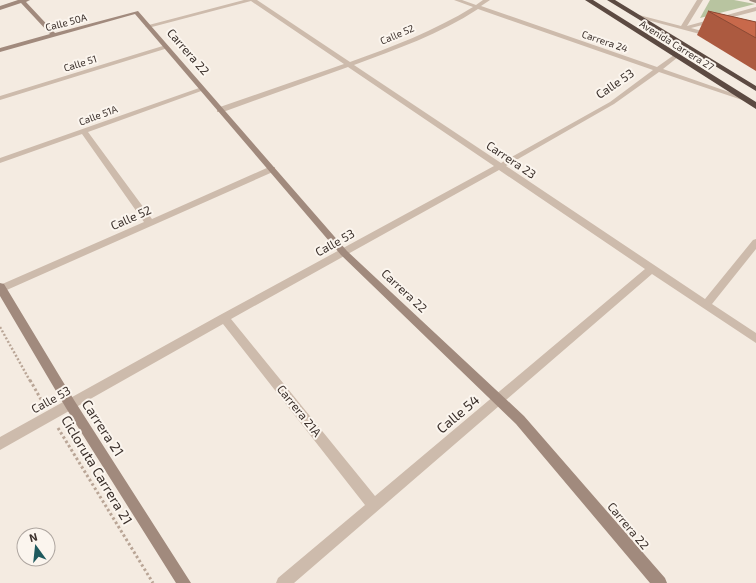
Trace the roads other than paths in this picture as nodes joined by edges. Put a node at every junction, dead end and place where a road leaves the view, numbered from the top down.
1 (24, 0) edge
2 (250, 0) edge
3 (253, 0) edge
4 (457, 0) edge
5 (487, 0) edge
6 (588, 0) edge
7 (610, 0) edge
8 (700, 0) edge
9 (752, 0) edge
10 (756, 1) edge
11 (477, 7) junction
12 (0, 8) edge
13 (756, 9) edge
14 (136, 12) joint
15 (639, 17) junction
16 (148, 26) junction
17 (683, 28) junction
18 (54, 35) junction
19 (720, 37) dead end
20 (166, 47) junction
21 (0, 50) edge
22 (676, 56) junction
23 (350, 65) junction
24 (658, 70) junction
25 (202, 89) junction
26 (756, 89) edge
27 (0, 98) edge
28 (747, 100) junction
29 (756, 106) edge
30 (220, 110) junction
31 (83, 131) junction
32 (0, 161) edge
33 (501, 167) junction
34 (272, 169) junction
35 (150, 223) junction
36 (756, 242) edge
37 (344, 253) junction
38 (652, 269) junction
39 (0, 288) edge
40 (706, 305) junction
41 (224, 318) junction
42 (756, 339) edge
43 (498, 399) junction
44 (70, 404) junction
45 (0, 444) edge
46 (374, 505) junction
47 (184, 583) edge
48 (283, 583) edge
49 (660, 583) edge

1 - 12 street
1 - 18 street
2 - 16 street
3 - 23 street, Carrera 23
4 - 11 street, Carrera 24
5 - 11 street, Calle 52
6 - 22 highway, Avenida Carrera 27
7 - 15 highway, Avenida Carrera 27
8 - 17 street
9 - 10 street
11 - 23 street, Calle 52
11 - 24 street, Carrera 24
13 - 17 street
14 - 16 street, Carrera 22
14 - 18 street, Calle 50A
15 - 17 street
15 - 26 highway, Avenida Carrera 27
16 - 20 street, Carrera 22
17 - 19 street
18 - 21 street, Calle 50A
20 - 25 street, Carrera 22
20 - 27 street, Calle 51
22 - 24 street, Calle 53
22 - 28 highway, Avenida Carrera 27
23 - 30 street, Calle 52
23 - 33 street, Carrera 23
24 - 28 street, Carrera 24
24 - 33 street, Calle 53
25 - 30 street, Carrera 22
25 - 31 street, Calle 51A
28 - 29 highway, Avenida Carrera 27
30 - 34 street, Carrera 22
31 - 32 street, Calle 51A
31 - 35 street
33 - 37 street, Calle 53
33 - 38 street, Carrera 23
34 - 35 street, Calle 52
34 - 37 street, Carrera 22
35 - 39 street, Calle 52
36 - 40 street
37 - 41 street, Calle 53
37 - 43 street, Carrera 22
38 - 40 street, Carrera 23
38 - 43 street, Calle 54
39 - 44 street, Carrera 21
40 - 42 street, Carrera 23
41 - 44 street, Calle 53
41 - 46 street, Carrera 21A
43 - 46 street, Calle 54
43 - 49 street, Carrera 22
44 - 45 street, Calle 53
44 - 47 street, Carrera 21
46 - 48 street, Calle 54

